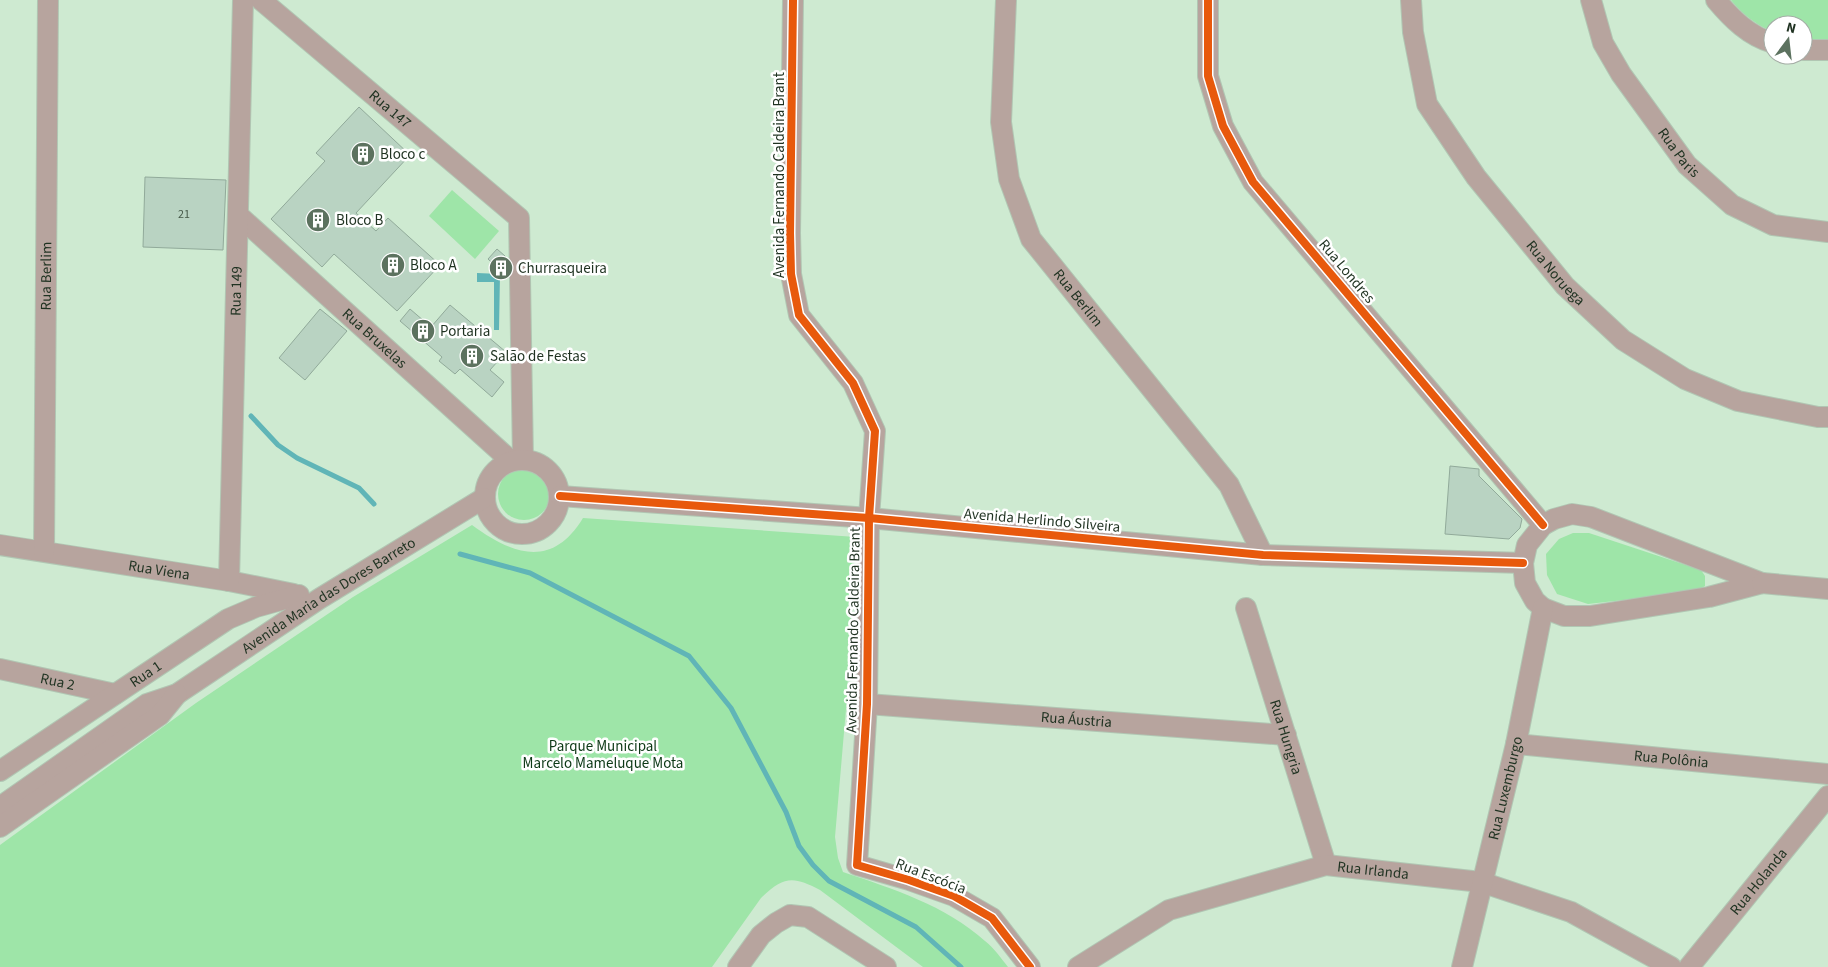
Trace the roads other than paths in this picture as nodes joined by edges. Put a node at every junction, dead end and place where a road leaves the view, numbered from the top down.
1 (48, 0) edge
2 (243, 0) edge
3 (261, 0) edge
4 (793, 0) edge
5 (1006, 0) edge
6 (1208, 0) edge
7 (1411, 0) edge
8 (1591, 0) edge
9 (1716, 0) edge
10 (1763, 40) edge
11 (1813, 50) edge
12 (1828, 50) edge
13 (238, 215) junction
14 (1828, 232) edge
15 (1828, 417) edge
16 (517, 460) junction
17 (560, 496) junction
18 (484, 498) junction
19 (869, 518) junction
20 (1543, 525) junction
21 (0, 545) edge
22 (44, 551) junction
23 (1263, 555) junction
24 (1523, 563) junction
25 (1713, 564) junction
26 (229, 581) junction
27 (1762, 583) junction
28 (1828, 589) edge
29 (309, 597) junction
30 (1709, 597) junction
31 (1246, 608) dead end
32 (1543, 608) junction
33 (0, 669) edge
34 (115, 694) junction
35 (177, 694) junction
36 (867, 704) junction
37 (1286, 735) junction
38 (1516, 744) junction
39 (0, 771) edge
40 (1828, 774) edge
41 (1828, 796) edge
42 (0, 807) edge
43 (0, 827) edge
44 (857, 865) joint
45 (1326, 865) junction
46 (1481, 882) junction
47 (738, 967) edge
48 (886, 967) edge
49 (1030, 967) edge
50 (1078, 967) edge
51 (1462, 967) edge
52 (1671, 967) edge
53 (1689, 967) edge

1 - 22 street, Rua Berlim
2 - 13 street, Rua 149
3 - 16 street, Rua 147
4 - 19 street, Avenida Fernando Caldeira Brant
5 - 23 street, Rua Berlim
6 - 20 street, Rua Londres
7 - 15 street, Rua Noruega
8 - 14 street, Rua Paris
9 - 10 street
11 - 12 street
13 - 16 street, Rua Bruxelas
13 - 26 street, Rua 149
16 - 17 street
16 - 18 street
17 - 18 street
17 - 19 street, Avenida Herlindo Silveira
18 - 29 street, Avenida Maria das Dores Barreto
19 - 23 street, Avenida Herlindo Silveira
19 - 36 street, Avenida Fernando Caldeira Brant
20 - 24 street
20 - 25 street
21 - 22 street, Rua Viena
22 - 26 street, Rua Viena
23 - 24 street, Avenida Herlindo Silveira
24 - 32 street
25 - 27 street
25 - 30 street
26 - 29 street, Rua Viena
27 - 28 street
27 - 30 street
29 - 34 street, Rua 1
29 - 35 street, Avenida Maria das Dores Barreto
30 - 32 street
31 - 37 street, Rua Hungria
32 - 38 street, Rua Luxemburgo
33 - 34 street, Rua 2
34 - 39 street, Rua 1
35 - 42 street, Avenida Maria das Dores Barreto
35 - 43 street, Avenida Maria das Dores Barreto
36 - 37 street, Rua Áustria
36 - 44 street, Avenida Fernando Caldeira Brant
37 - 45 street, Rua Hungria
38 - 40 street, Rua Polônia
38 - 46 street, Rua Luxemburgo
41 - 53 street, Rua Holanda
44 - 49 street, Rua Escócia
45 - 46 street, Rua Irlanda
45 - 50 street, Rua Irlanda
46 - 51 street, Rua Luxemburgo
46 - 52 street, Rua Irlanda
47 - 48 street

